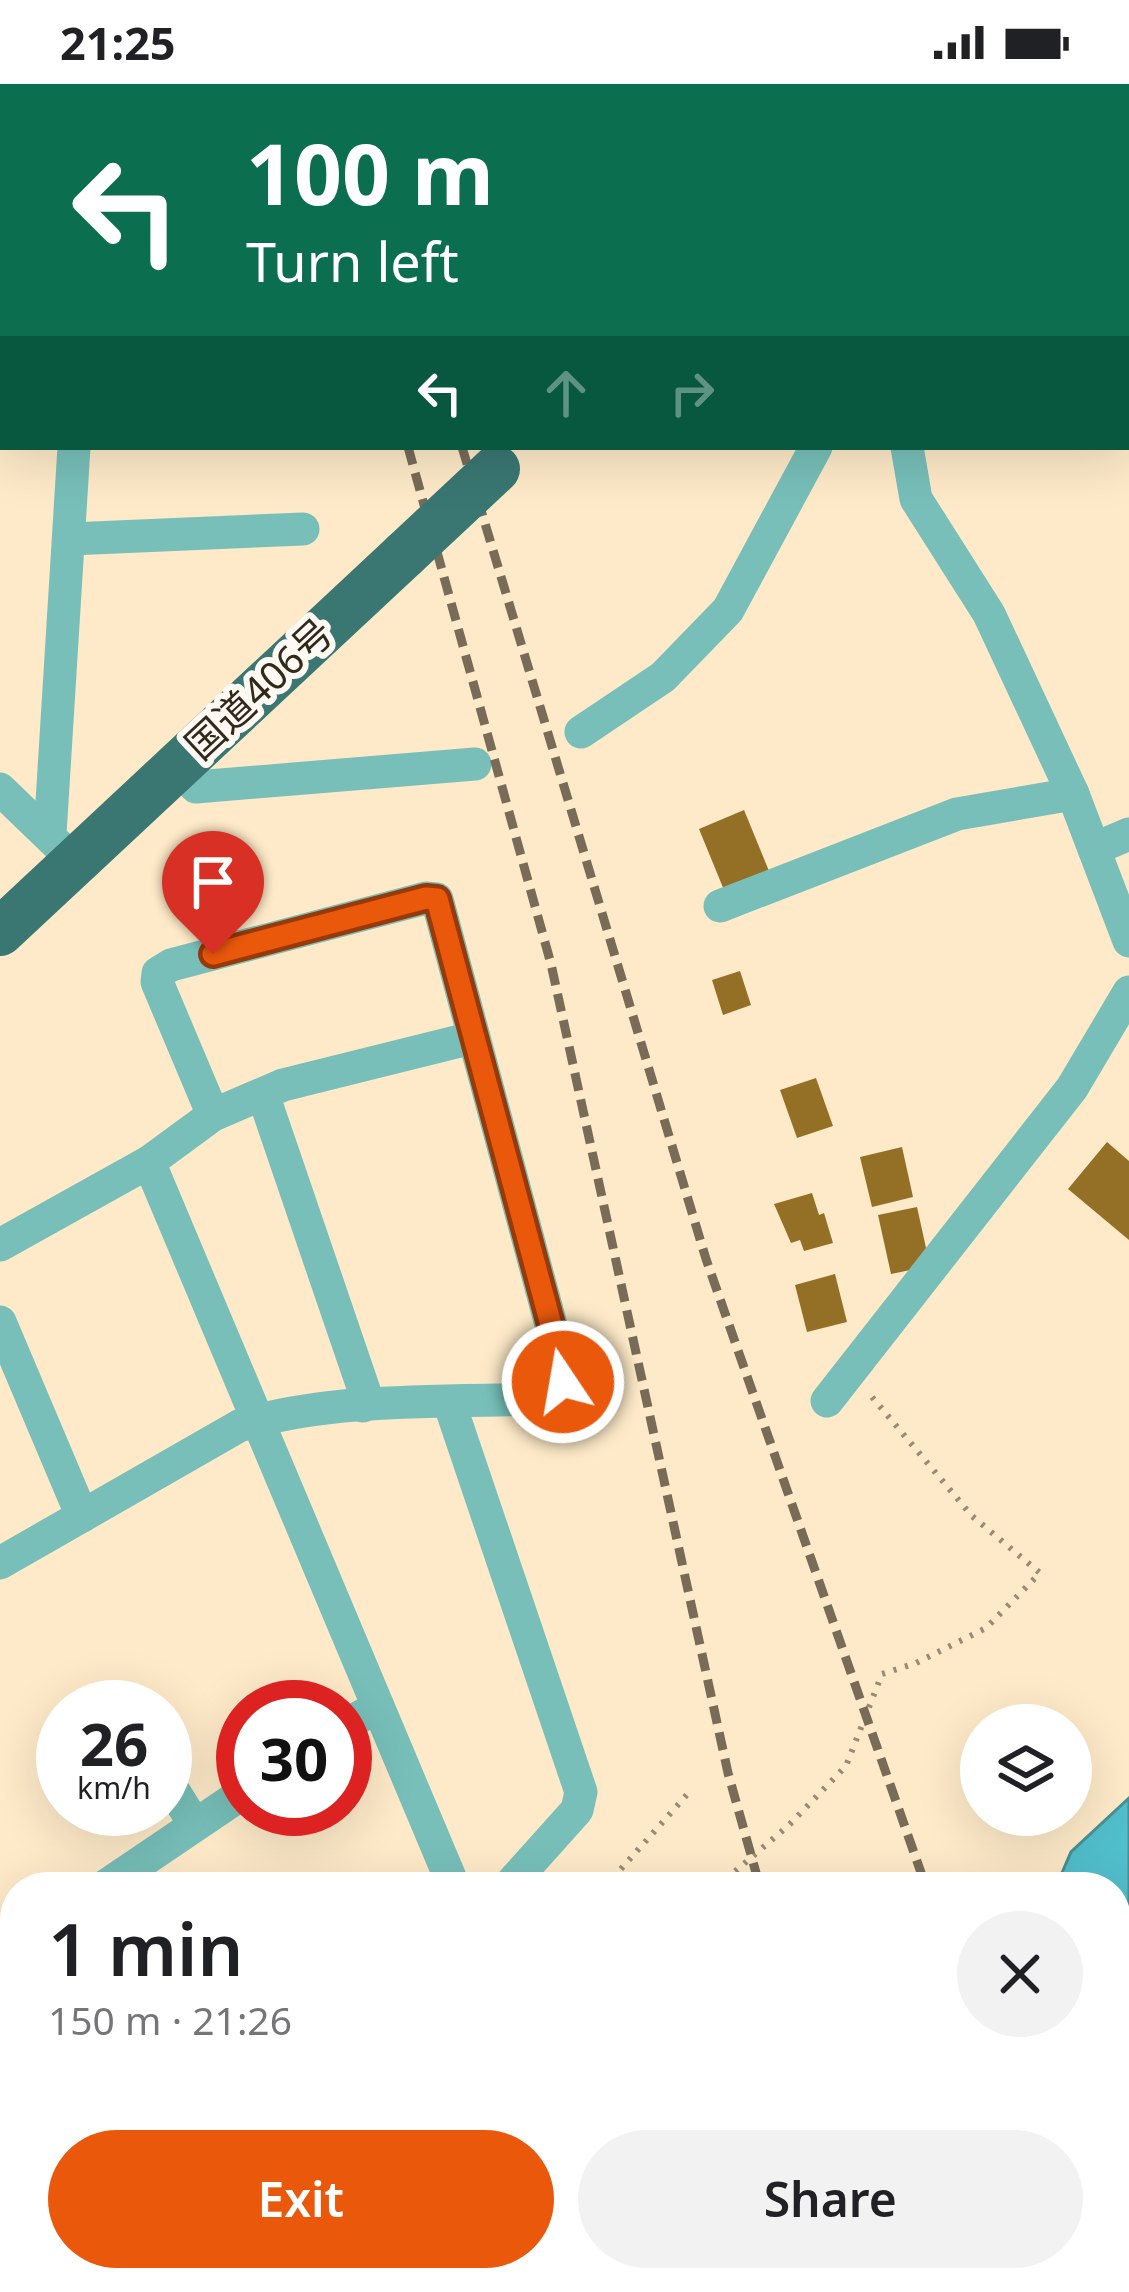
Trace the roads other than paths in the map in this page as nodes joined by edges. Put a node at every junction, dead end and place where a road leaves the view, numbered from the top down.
1 (74, 450) edge
2 (814, 450) edge
3 (908, 450) edge
4 (507, 458) edge
5 (304, 529) dead end
6 (70, 539) junction
7 (581, 732) dead end
8 (475, 764) dead end
9 (176, 766) junction
10 (0, 789) edge
11 (1073, 794) junction
12 (1129, 834) edge
13 (62, 848) junction
14 (1094, 849) junction
15 (721, 906) dead end
16 (1127, 926) edge
17 (0, 932) edge
18 (1129, 992) edge
19 (472, 1038) junction
20 (260, 1098) junction
21 (213, 1115) junction
22 (149, 1162) junction
23 (0, 1245) edge
24 (0, 1322) edge
25 (8, 1363) edge
26 (448, 1402) junction
27 (827, 1402) dead end
28 (363, 1406) junction
29 (260, 1420) junction
30 (82, 1516) junction
31 (0, 1563) edge
32 (379, 1707) junction
33 (372, 1711) edge
34 (216, 1811) edge
35 (192, 1820) edge
36 (195, 1825) junction
37 (126, 1872) edge
38 (448, 1872) edge
39 (521, 1872) edge

1 - 6 street
2 - 7 street
3 - 11 street
4 - 9 highway, 国道406号, bridge
5 - 6 street
6 - 13 street
8 - 9 street
9 - 13 highway, 国道406号
10 - 13 street
11 - 14 street
11 - 15 street
12 - 14 street
13 - 17 highway, 国道406号
14 - 16 street
18 - 27 street
19 - 20 street
19 - 21 street
19 - 26 street
20 - 21 street
20 - 28 street
21 - 22 street
22 - 23 street
22 - 29 street
24 - 25 street
25 - 30 street
26 - 28 street
26 - 39 street
28 - 29 street
29 - 30 street
29 - 32 street
30 - 31 street
32 - 33 street
32 - 38 street
34 - 36 street
35 - 36 street
36 - 37 street

